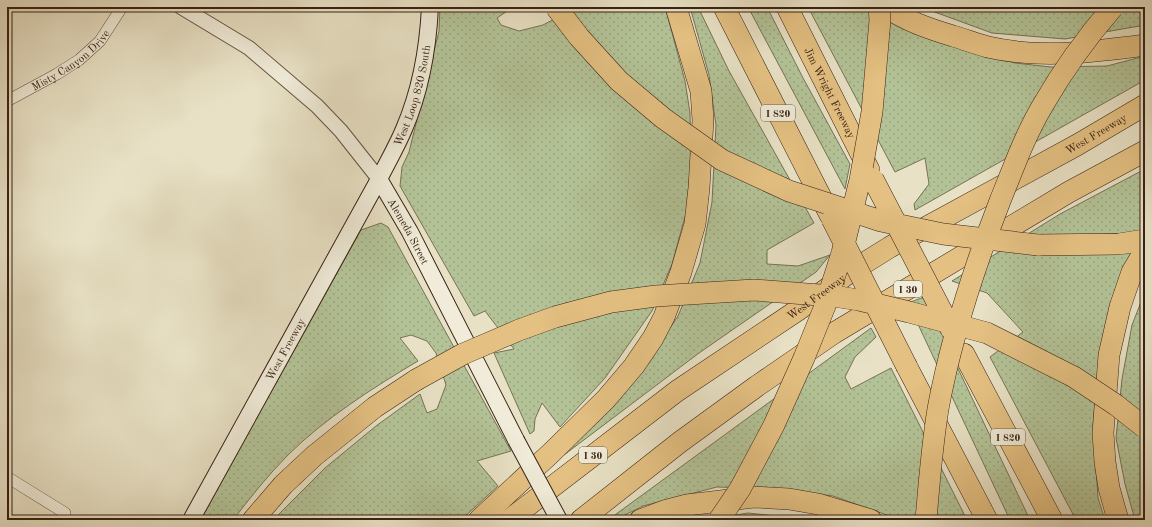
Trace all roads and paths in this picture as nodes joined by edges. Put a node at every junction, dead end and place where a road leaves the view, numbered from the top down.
1 (122, 7) edge
2 (181, 7) edge
3 (430, 7) edge
4 (556, 7) edge
5 (676, 7) edge
6 (724, 7) edge
7 (787, 7) edge
8 (879, 7) edge
9 (886, 7) edge
10 (1114, 7) edge
11 (1145, 45) edge
12 (7, 101) edge
13 (1145, 105) edge
14 (1145, 151) edge
15 (379, 179) junction
16 (1145, 240) edge
17 (1145, 250) edge
18 (1145, 428) edge
19 (7, 477) edge
20 (63, 517) edge
21 (190, 520) edge
22 (253, 520) edge
23 (478, 520) edge
24 (509, 520) edge
25 (559, 520) edge
26 (581, 520) edge
27 (640, 520) edge
28 (719, 520) edge
29 (871, 520) edge
30 (926, 520) edge
31 (987, 520) edge
32 (1052, 520) edge
33 (1118, 520) edge

1 - 12 street, Misty Canyon Drive
2 - 15 street, Alemeda Street
3 - 15 main road, West Loop 820 South
4 - 16 highway, bridge
5 - 23 highway
6 - 31 highway, I 820, bridge
7 - 32 highway, Jim Wright Freeway / I 820, bridge
8 - 28 highway, bridge
9 - 11 highway
10 - 30 highway, bridge
13 - 24 highway, West Freeway / I 30
14 - 26 highway, I 30
15 - 21 main road, West Freeway
15 - 25 main road, Alemeda Street, bridge
17 - 33 highway
18 - 22 highway, bridge
19 - 20 street
27 - 29 highway

